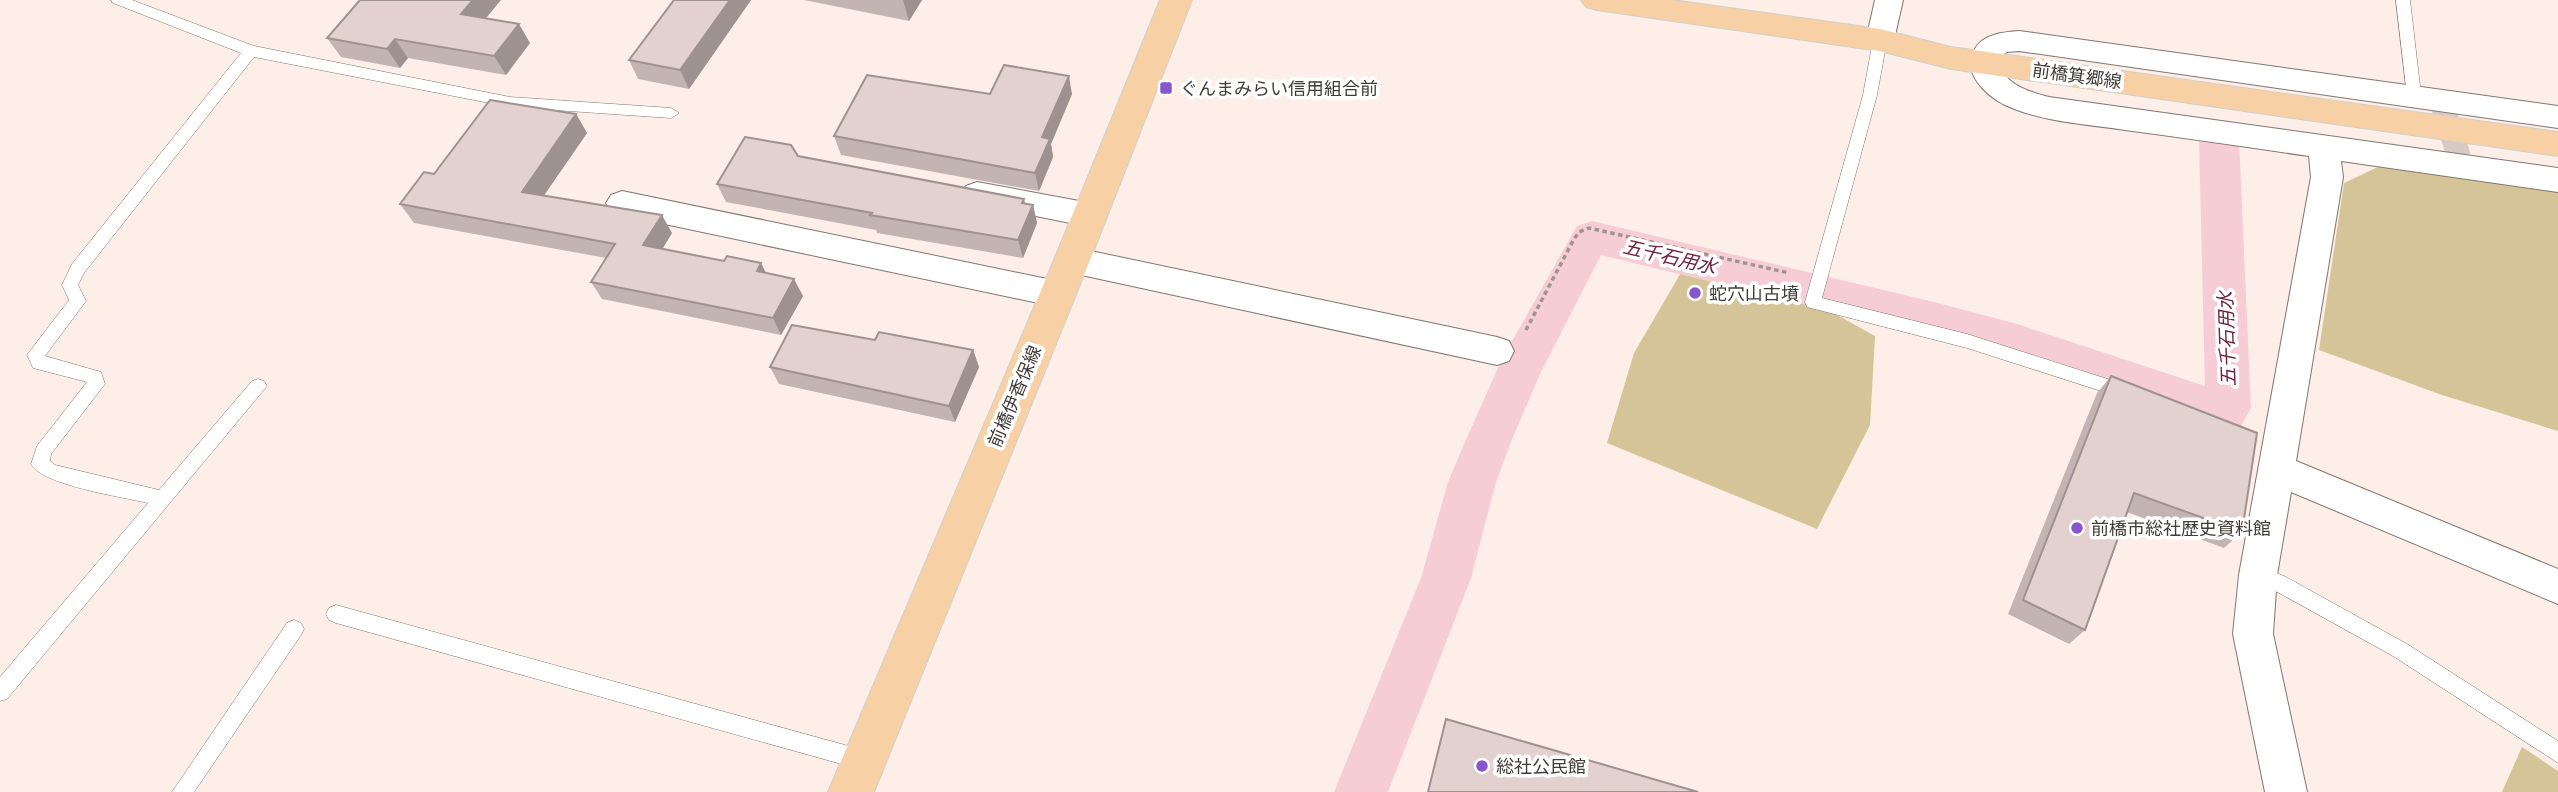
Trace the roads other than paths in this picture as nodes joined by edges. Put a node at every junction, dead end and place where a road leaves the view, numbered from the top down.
1 (118, 0) edge
2 (1175, 0) edge
3 (1598, 0) edge
4 (1889, 0) edge
5 (2403, 0) edge
6 (1880, 40) junction
7 (251, 51) junction
8 (1984, 62) junction
9 (2414, 95) junction
10 (670, 113) dead end
11 (2558, 117) edge
12 (2558, 144) edge
13 (2323, 148) junction
14 (2558, 180) edge
15 (954, 189) edge
16 (622, 203) dead end
17 (1090, 215) junction
18 (1065, 277) junction
19 (1497, 351) road end
20 (258, 386) dead end
21 (2139, 396) edge
22 (2275, 455) junction
23 (163, 499) junction
24 (2258, 575) junction
25 (2558, 587) edge
26 (336, 614) dead end
27 (295, 629) dead end
28 (0, 692) edge
29 (2558, 753) edge
30 (857, 776) edge
31 (182, 792) edge
32 (2286, 792) edge

1 - 7 lane
2 - 17 main road, 前橋伊香保線
3 - 6 main road, 前橋箕郷線
4 - 6 street
5 - 9 lane
6 - 8 main road, 前橋箕郷線
6 - 21 lane
7 - 10 lane
7 - 23 lane
8 - 9 street
8 - 12 main road, 前橋箕郷線
8 - 13 street
9 - 11 street
13 - 14 street
13 - 22 street
15 - 17 street
16 - 18 street
17 - 18 main road, 前橋伊香保線
18 - 19 street
18 - 30 main road, 前橋伊香保線
20 - 23 lane
22 - 24 street
22 - 25 street
23 - 28 lane
24 - 29 lane
24 - 32 street
26 - 30 lane
27 - 31 lane

